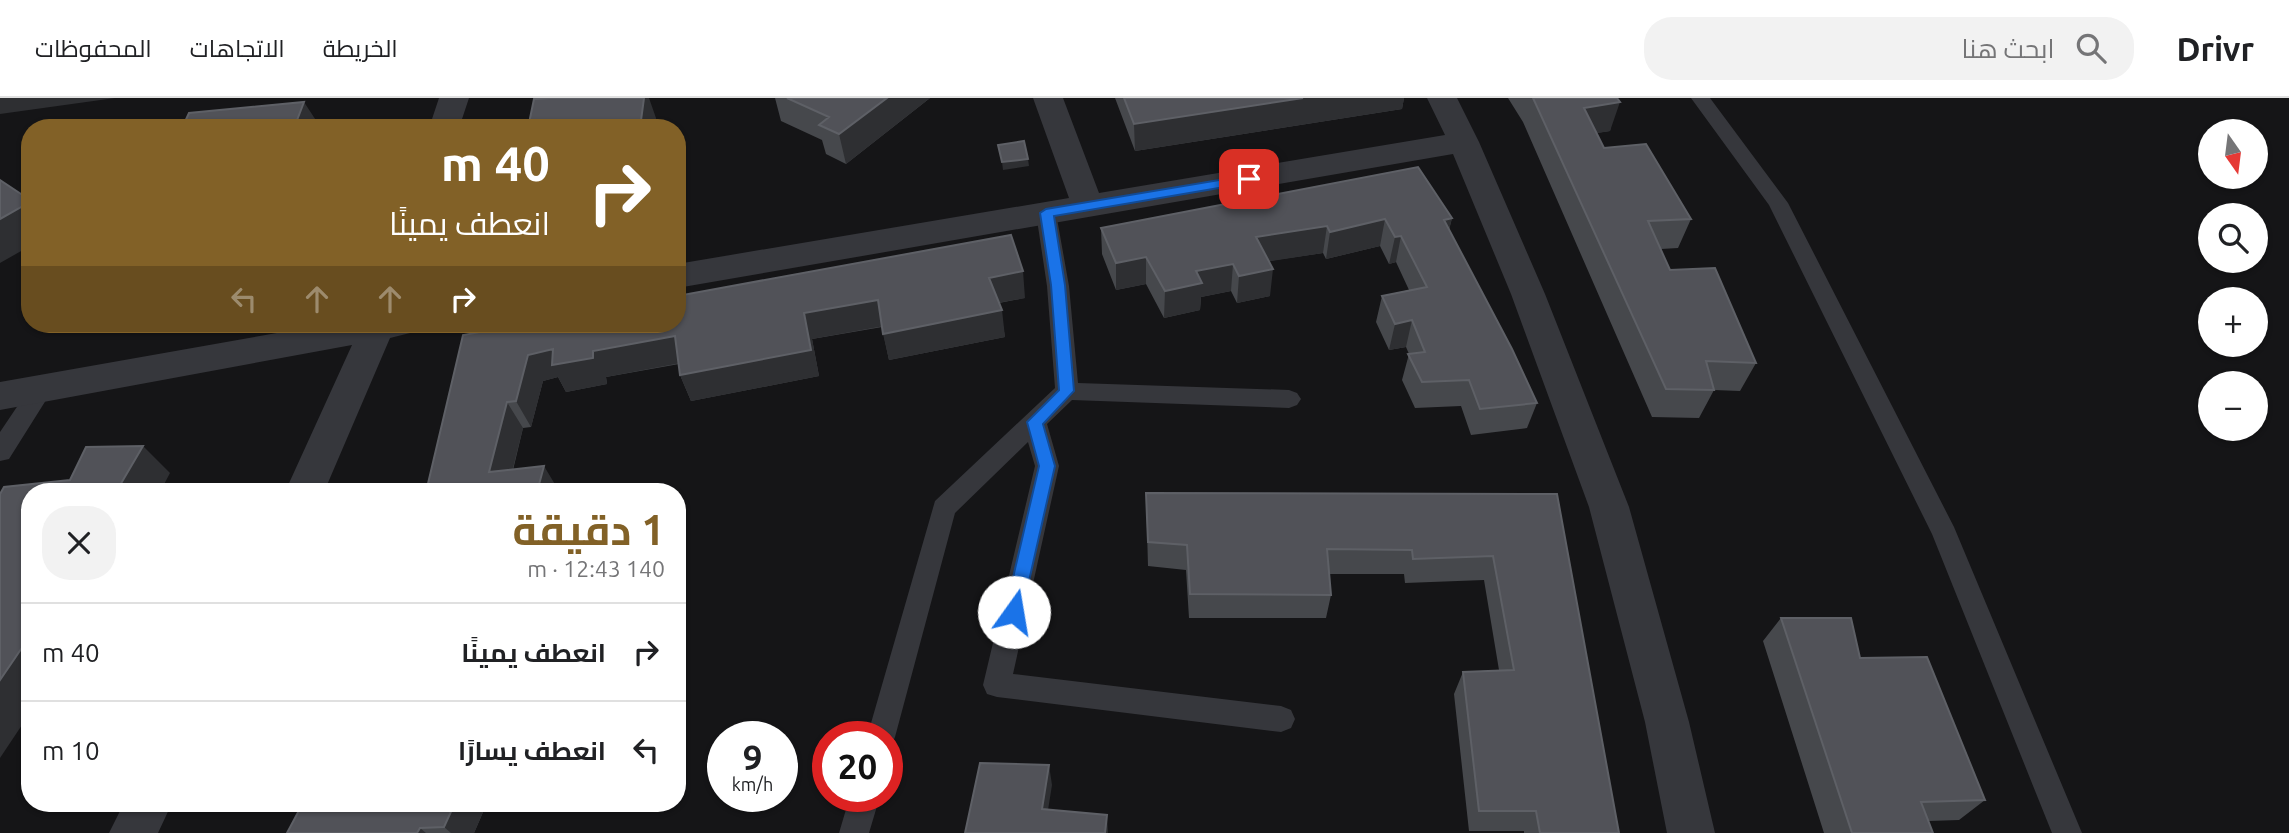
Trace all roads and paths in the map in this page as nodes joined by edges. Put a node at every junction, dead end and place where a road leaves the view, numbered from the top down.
1 (454, 98) edge
2 (1048, 98) edge
3 (1442, 98) edge
4 (1700, 98) edge
5 (447, 119) edge
6 (1464, 142) junction
7 (1088, 206) junction
8 (1046, 213) junction
9 (686, 274) edge
10 (341, 333) edge
11 (381, 333) edge
12 (41, 388) junction
13 (1067, 391) junction
14 (0, 396) edge
15 (1289, 398) dead end
16 (1035, 422) junction
17 (0, 452) edge
18 (308, 483) edge
19 (1280, 719) dead end
20 (885, 721) edge
21 (144, 812) edge
22 (860, 812) edge
23 (133, 833) edge
24 (854, 833) edge
25 (1691, 833) edge
26 (2067, 833) edge

1 - 5 street
2 - 7 street
3 - 6 street
4 - 26 lane
6 - 7 street
6 - 25 street
7 - 8 street
8 - 9 street
8 - 13 lane
10 - 12 street
11 - 18 street
12 - 14 street
12 - 17 lane
13 - 15 lane
13 - 16 lane
16 - 19 lane
16 - 20 lane
21 - 23 street
22 - 24 lane

